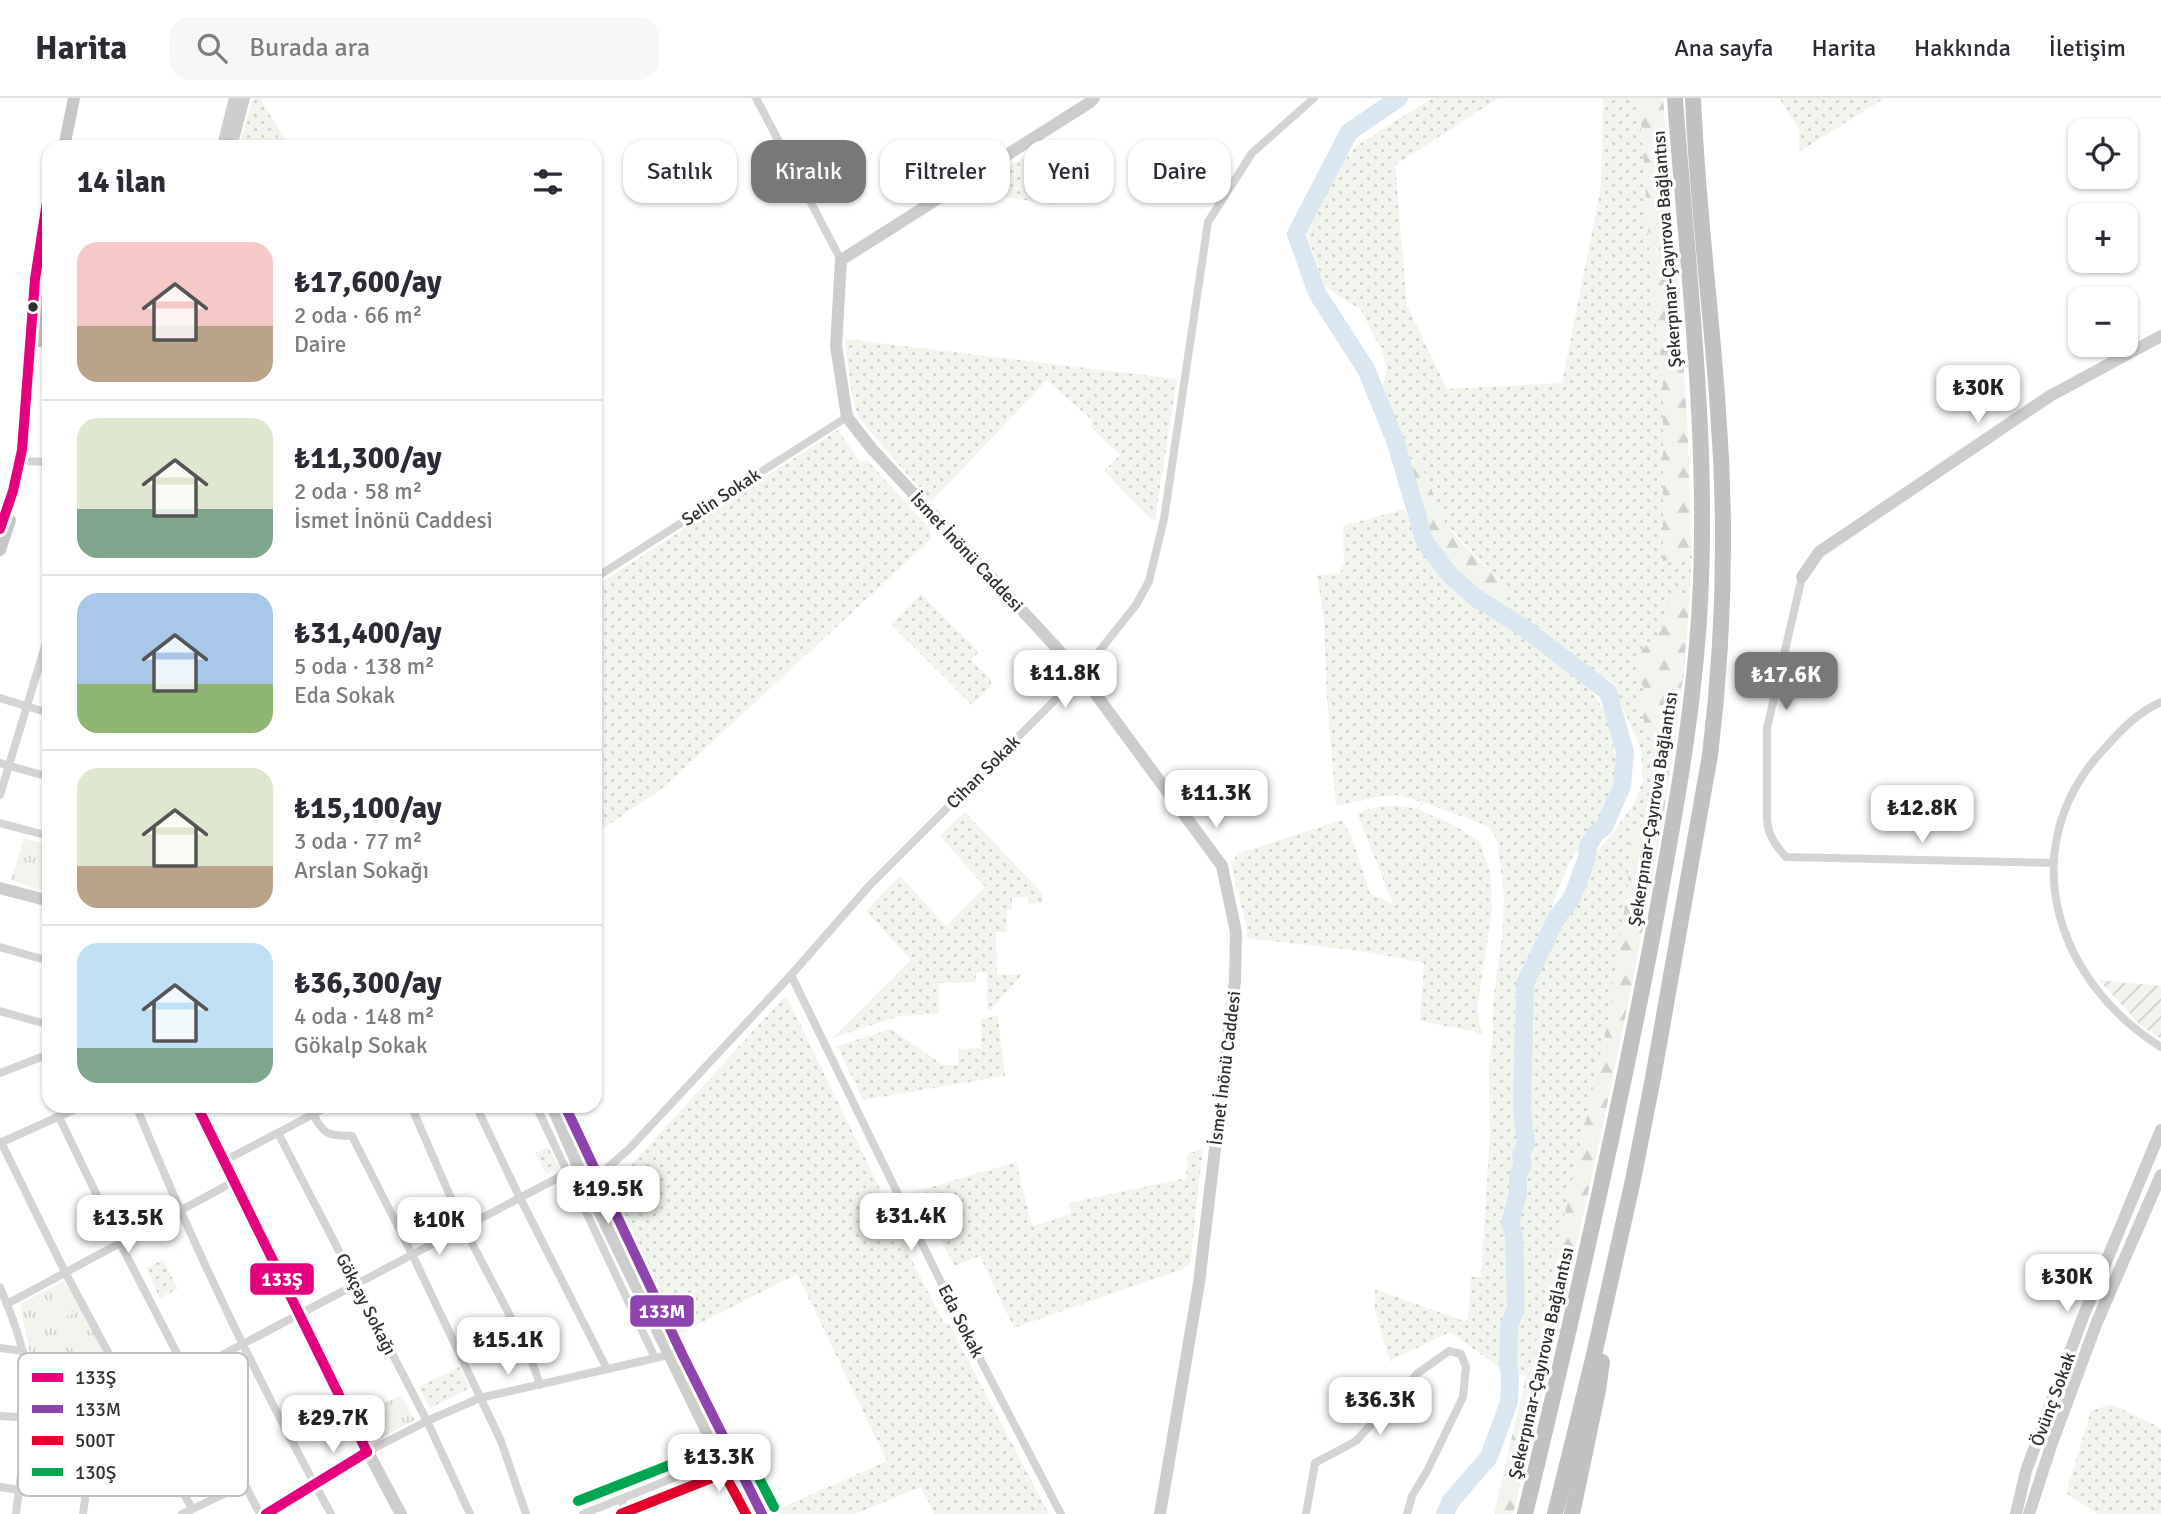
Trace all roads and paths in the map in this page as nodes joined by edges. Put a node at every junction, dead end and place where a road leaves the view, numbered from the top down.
1 (65, 98) edge
2 (74, 98) edge
3 (235, 98) edge
4 (244, 98) edge
5 (756, 98) edge
6 (1094, 98) edge
7 (1314, 98) edge
8 (1675, 98) edge
9 (1693, 98) edge
10 (58, 140) edge
11 (65, 140) edge
12 (224, 140) edge
13 (233, 140) edge
14 (42, 248) edge
15 (841, 260) junction
16 (42, 320) edge
17 (2161, 337) edge
18 (847, 416) junction
19 (24, 461) junction
20 (42, 461) edge
21 (0, 529) edge
22 (0, 550) edge
23 (602, 574) edge
24 (1802, 577) joint
25 (42, 656) edge
26 (1080, 674) junction
27 (0, 698) edge
28 (2161, 702) edge
29 (27, 706) junction
30 (42, 711) edge
31 (4, 764) edge
32 (42, 775) edge
33 (0, 795) edge
34 (0, 823) edge
35 (42, 834) edge
36 (2054, 863) junction
37 (0, 888) edge
38 (42, 899) edge
39 (0, 947) edge
40 (42, 959) edge
41 (791, 975) junction
42 (0, 1011) edge
43 (42, 1023) edge
44 (2161, 1047) edge
45 (42, 1057) edge
46 (2, 1071) edge
47 (66, 1113) edge
48 (138, 1113) edge
49 (201, 1113) edge
50 (414, 1113) edge
51 (479, 1113) edge
52 (539, 1113) edge
53 (556, 1113) edge
54 (567, 1113) edge
55 (313, 1114) joint
56 (59, 1116) junction
57 (2161, 1130) edge
58 (278, 1133) junction
59 (1, 1143) edge
60 (226, 1160) junction
61 (567, 1172) junction
62 (2161, 1175) edge
63 (591, 1180) junction
64 (235, 1181) junction
65 (519, 1196) junction
66 (180, 1210) junction
67 (464, 1228) junction
68 (120, 1243) junction
69 (412, 1254) junction
70 (1614, 1264) junction
71 (65, 1272) junction
72 (356, 1285) junction
73 (0, 1287) edge
74 (8, 1304) junction
75 (298, 1316) junction
76 (243, 1345) junction
77 (0, 1348) edge
78 (23, 1351) joint
79 (110, 1353) edge
80 (176, 1353) edge
81 (228, 1353) edge
82 (247, 1353) edge
83 (248, 1355) edge
84 (669, 1355) junction
85 (655, 1358) junction
86 (607, 1369) junction
87 (540, 1385) junction
88 (480, 1398) junction
89 (0, 1416) edge
90 (18, 1417) edge
91 (427, 1421) junction
92 (367, 1452) junction
93 (726, 1457) junction
94 (314, 1484) junction
95 (0, 1487) edge
96 (18, 1490) edge
97 (248, 1492) edge
98 (18, 1496) edge
99 (85, 1496) edge
100 (185, 1496) edge
101 (219, 1496) edge
102 (621, 1499) junction
103 (192, 1509) junction
104 (16, 1514) edge
105 (83, 1514) edge
106 (182, 1514) edge
107 (260, 1514) edge
108 (266, 1514) edge
109 (331, 1514) edge
110 (401, 1514) edge
111 (470, 1514) edge
112 (526, 1514) edge
113 (583, 1514) edge
114 (627, 1514) edge
115 (747, 1514) edge
116 (762, 1514) edge
117 (1061, 1514) edge
118 (1160, 1514) edge
119 (1306, 1514) edge
120 (1407, 1514) edge
121 (1525, 1514) edge
122 (1555, 1514) edge
123 (1572, 1514) edge
124 (2016, 1514) edge
125 (2029, 1514) edge

1 - 10 main road
2 - 11 main road
3 - 12 street
4 - 13 street
5 - 15 street
6 - 15 street
7 - 26 street, Cihan Sokak
8 - 121 highway, Şekerpınar-Çayırova Bağlantısı
9 - 70 highway, Şekerpınar-Çayırova Bağlantısı
14 - 19 main road
15 - 18 street, İsmet İnönü Caddesi
16 - 19 main road
17 - 24 street
18 - 23 street, Selin Sokak
18 - 26 street, İsmet İnönü Caddesi
19 - 20 street
19 - 21 main road
19 - 22 main road
24 - 36 street
25 - 29 street
26 - 41 street, Cihan Sokak
26 - 118 street, İsmet İnönü Caddesi
27 - 29 street
28 - 36 street
29 - 30 street
29 - 31 street
31 - 32 street
31 - 33 street
34 - 35 street
36 - 44 street
37 - 38 street
39 - 40 street
41 - 63 street, Cihan Sokak
41 - 117 street, Eda Sokak
42 - 43 street
45 - 46 street
47 - 56 street
48 - 66 street
49 - 60 street
50 - 67 street
51 - 65 street
52 - 61 street
53 - 63 street
54 - 63 street
55 - 58 street
55 - 69 street
56 - 59 street
56 - 68 street
57 - 124 street, Övünç Sokak
58 - 60 street
58 - 72 street, Gökçay Sokağı
59 - 71 street
60 - 64 street
61 - 65 street
61 - 85 street
62 - 125 street, Övünç Sokak
63 - 84 street
63 - 93 street
64 - 66 street
64 - 75 street
65 - 67 street
65 - 86 street
66 - 68 street
66 - 76 street
67 - 69 street
67 - 87 street
68 - 71 street
68 - 80 street
69 - 72 street
69 - 88 street
70 - 122 highway, Şekerpınar-Çayırova Bağlantısı
70 - 123 highway
71 - 74 street
71 - 79 street
72 - 75 street
72 - 91 street, Gökçay Sokağı
73 - 74 street
74 - 78 street
75 - 76 street
75 - 92 street
76 - 81 street
76 - 82 street
77 - 78 street
83 - 94 street
84 - 85 street
84 - 93 street
85 - 86 street
86 - 87 street
87 - 88 street
88 - 91 street
88 - 112 street
89 - 90 street
91 - 92 street
91 - 111 street, Gökçay Sokağı
92 - 94 street
92 - 110 street
93 - 102 street
93 - 115 street
93 - 116 street
94 - 108 street
94 - 109 street
95 - 96 street
97 - 107 street
98 - 104 street
99 - 105 street
100 - 103 street
101 - 103 street
102 - 113 street
102 - 114 street
103 - 106 street
119 - 120 street

